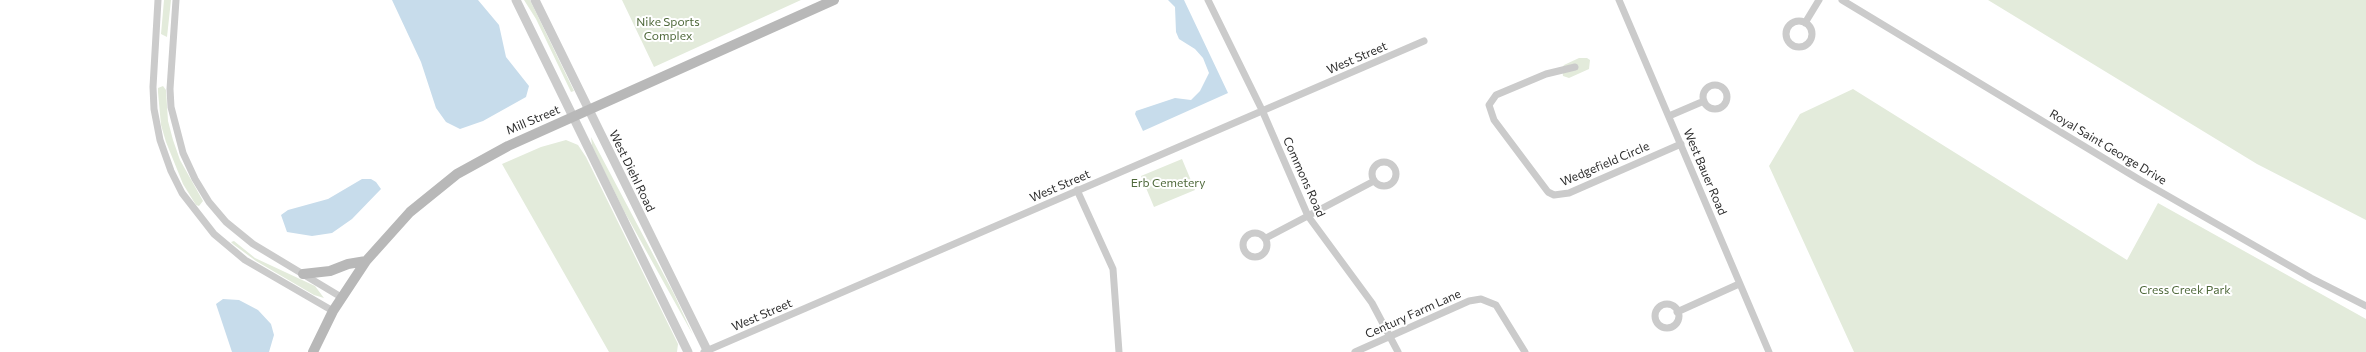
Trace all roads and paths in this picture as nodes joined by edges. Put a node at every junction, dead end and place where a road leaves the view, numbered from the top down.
1 (158, 0) edge
2 (176, 0) edge
3 (516, 0) edge
4 (535, 0) edge
5 (834, 0) edge
6 (1208, 0) edge
7 (1619, 0) edge
8 (1819, 0) edge
9 (1842, 0) edge
10 (1805, 23) dead end
11 (1424, 41) dead end
12 (1575, 67) dead end
13 (1704, 101) dead end
14 (589, 110) junction
15 (1262, 110) junction
16 (1669, 116) junction
17 (573, 117) junction
18 (1681, 144) junction
19 (1374, 180) dead end
20 (1077, 190) junction
21 (1308, 216) junction
22 (1266, 238) dead end
23 (366, 260) junction
24 (303, 274) junction
25 (1740, 284) junction
26 (341, 297) junction
27 (2366, 306) edge
28 (333, 311) junction
29 (1678, 312) dead end
30 (1391, 336) junction
31 (313, 352) edge
32 (688, 352) edge
33 (706, 352) edge
34 (1119, 352) edge
35 (1355, 352) edge
36 (1398, 352) edge
37 (1525, 352) edge
38 (1769, 352) edge

1 - 28 street
2 - 24 street
3 - 17 street
4 - 14 street, West Diehl Road
5 - 14 main road, Mill Street
6 - 15 street, Commons Road
7 - 16 street, West Bauer Road
8 - 10 street
9 - 27 street, Royal Saint George Drive
11 - 15 street, West Street
12 - 18 street, Wedgefield Circle
13 - 16 street
14 - 17 main road, Mill Street
14 - 33 street, West Diehl Road
15 - 20 street, West Street
15 - 21 street, Commons Road
16 - 18 street, West Bauer Road
17 - 23 main road, Mill Street
17 - 32 street
18 - 25 street, West Bauer Road
19 - 21 street
20 - 33 street, West Street
20 - 34 street
21 - 22 street
21 - 30 street, Commons Road
23 - 24 main road
23 - 26 main road, Mill Street
24 - 26 street
25 - 29 street
25 - 38 street, West Bauer Road
26 - 28 main road, Mill Street
28 - 31 main road, Mill Street
30 - 35 street, Century Farm Lane
30 - 36 street, Commons Road
30 - 37 street, Century Farm Lane

